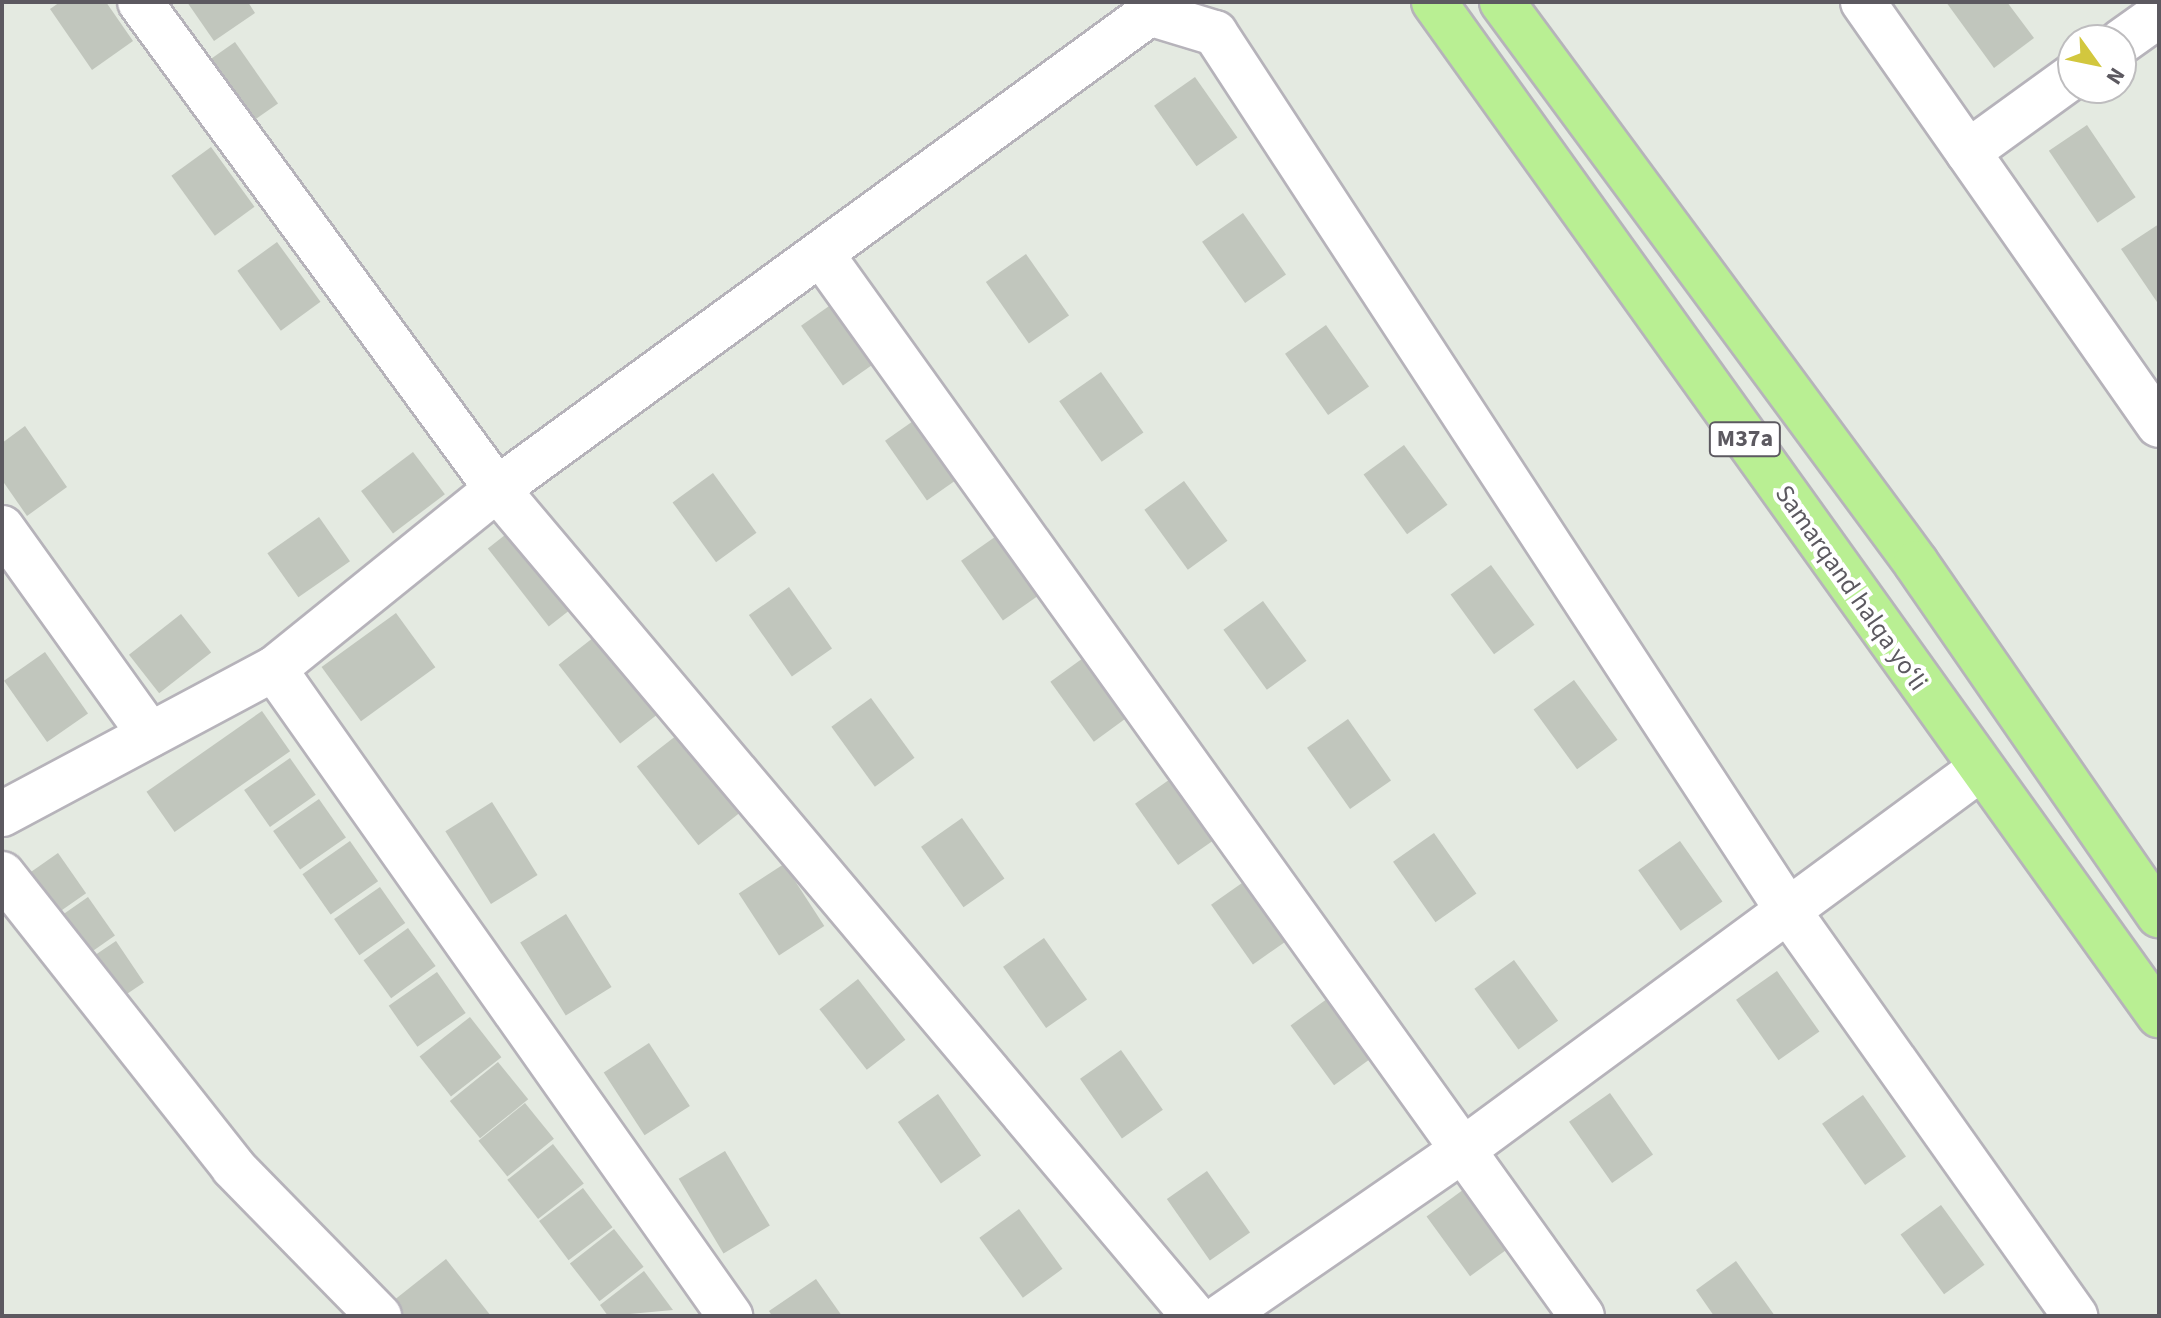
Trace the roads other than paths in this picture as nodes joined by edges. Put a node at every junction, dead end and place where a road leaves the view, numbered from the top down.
1 (140, 2) edge
2 (1434, 2) edge
3 (1502, 2) edge
4 (1863, 2) edge
5 (1157, 8) edge
6 (2159, 15) edge
7 (2137, 31) edge
8 (2057, 88) edge
9 (1968, 152) junction
10 (822, 255) junction
11 (2159, 425) edge
12 (497, 489) junction
13 (2, 528) edge
14 (274, 669) junction
15 (150, 735) junction
16 (1980, 769) junction
17 (2, 814) edge
18 (2, 874) edge
19 (1787, 909) junction
20 (2159, 915) edge
21 (2159, 1015) edge
22 (1464, 1149) junction
23 (379, 1316) edge
24 (730, 1316) edge
25 (1194, 1316) edge
26 (1222, 1316) edge
27 (1582, 1316) edge
28 (2075, 1316) edge

1 - 12 street
2 - 16 highway, Samarqand halqa yoʻli / M37a
3 - 20 highway, M37a
4 - 9 street
5 - 10 street
5 - 19 street
6 - 7 street
8 - 9 street
9 - 11 street
10 - 12 street
10 - 22 street
12 - 14 street
12 - 25 street
13 - 15 street
14 - 15 street
14 - 24 street
15 - 17 street
16 - 19 street
16 - 21 highway, Samarqand halqa yoʻli / M37a
18 - 23 street
19 - 22 street
19 - 28 street
22 - 26 street
22 - 27 street

